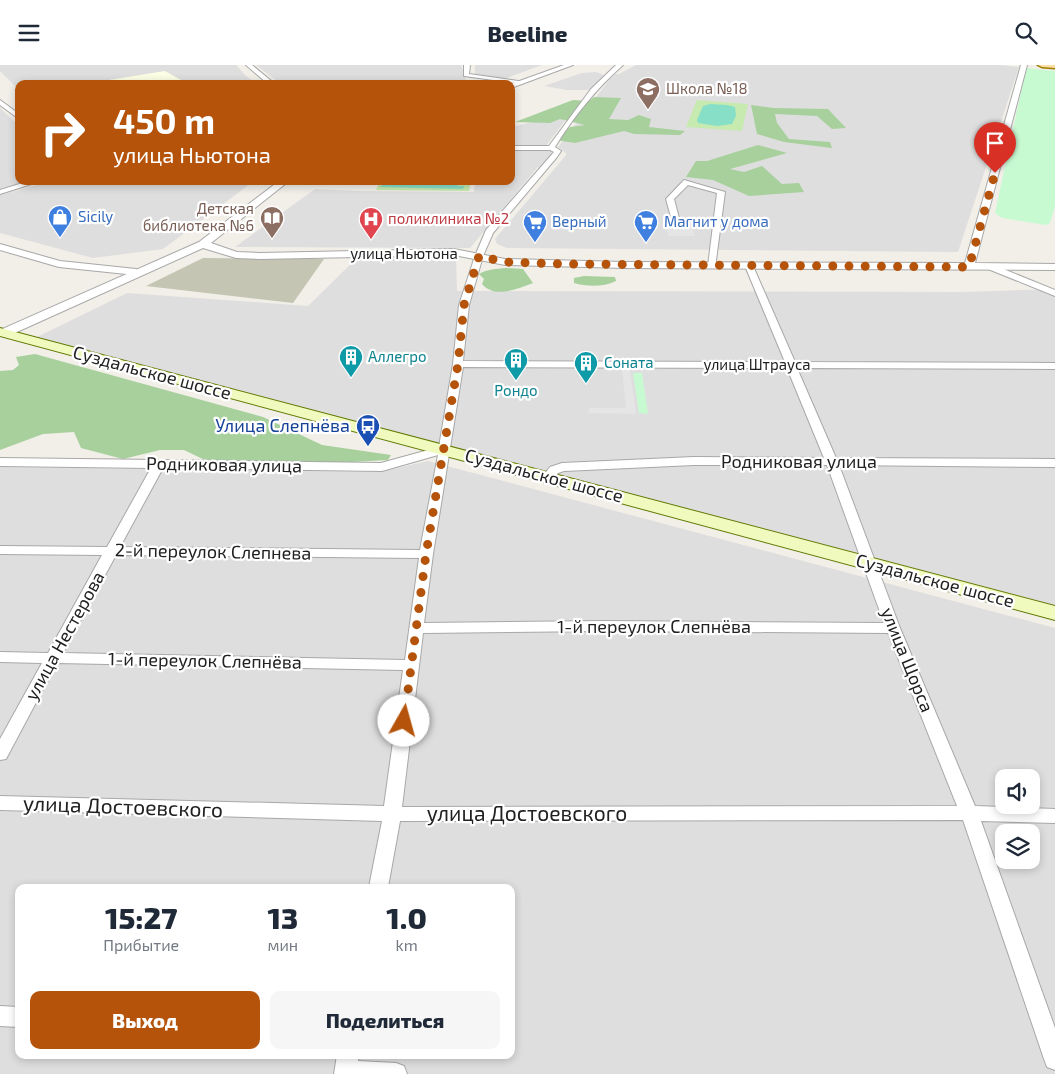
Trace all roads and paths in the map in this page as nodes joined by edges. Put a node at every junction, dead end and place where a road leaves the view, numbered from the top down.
1 (249, 65) edge
2 (467, 65) edge
3 (570, 65) edge
4 (620, 65) edge
5 (1024, 65) edge
6 (1042, 65) edge
7 (1055, 66) edge
8 (267, 80) edge
9 (506, 80) edge
10 (515, 81) edge
11 (522, 82) junction
12 (515, 85) edge
13 (0, 102) edge
14 (15, 114) edge
15 (515, 147) edge
16 (551, 148) junction
17 (24, 185) edge
18 (280, 185) edge
19 (0, 192) edge
20 (676, 223) dead end
21 (203, 245) junction
22 (0, 247) edge
23 (479, 256) junction
24 (712, 266) junction
25 (749, 266) junction
26 (969, 267) junction
27 (991, 267) junction
28 (1055, 267) edge
29 (136, 272) junction
30 (1055, 293) edge
31 (1, 333) edge
32 (458, 364) junction
33 (792, 366) junction
34 (1055, 366) edge
35 (445, 449) junction
36 (0, 461) edge
37 (832, 462) junction
38 (1055, 463) edge
39 (158, 465) junction
40 (548, 477) junction
41 (0, 550) edge
42 (112, 550) junction
43 (426, 554) junction
44 (872, 564) junction
45 (1055, 613) edge
46 (416, 628) junction
47 (893, 628) junction
48 (0, 657) edge
49 (52, 658) junction
50 (410, 665) junction
51 (0, 754) edge
52 (0, 803) edge
53 (969, 813) junction
54 (392, 814) junction
55 (1055, 816) edge
56 (379, 884) edge
57 (0, 1016) edge
58 (15, 1017) edge
59 (1055, 1059) edge
60 (346, 1067) edge
61 (396, 1074) edge

1 - 8 street
2 - 9 street
3 - 11 street
4 - 16 street
5 - 26 street
6 - 7 main road
10 - 11 street
11 - 12 street
13 - 14 street
15 - 16 street
16 - 23 street
17 - 19 street
18 - 21 street
20 - 24 street
21 - 23 street, улица Ньютона
21 - 29 street
22 - 29 street
23 - 24 street, улица Ньютона
23 - 32 street
24 - 25 street, улица Ньютона
25 - 26 street, улица Ньютона
25 - 33 street, улица Щорса
26 - 27 street, улица Ньютона
27 - 28 street, улица Ньютона
27 - 30 street
29 - 31 street
31 - 35 main road, Суздальское шоссе
32 - 33 street, улица Штрауса
32 - 35 street
33 - 34 street, улица Штрауса
33 - 37 street, улица Щорса
35 - 39 street, Родниковая улица
35 - 40 main road, Суздальское шоссе
35 - 43 street
36 - 39 street, Родниковая улица
37 - 38 street, Родниковая улица
37 - 40 street, Родниковая улица
37 - 44 street, улица Щорса
39 - 42 street, улица Нестерова
40 - 44 main road, Суздальское шоссе
41 - 42 street, 2-й переулок Слепнева
42 - 43 street, 2-й переулок Слепнева
42 - 49 street, улица Нестерова
43 - 46 street
44 - 45 main road, Суздальское шоссе
44 - 47 street, улица Щорса
46 - 47 street, 1-й переулок Слепнёва
46 - 50 street
47 - 53 street, улица Щорса
48 - 49 street, 1-й переулок Слепнёва
49 - 50 street, 1-й переулок Слепнёва
49 - 51 street, улица Нестерова
50 - 54 street
52 - 54 street, улица Достоевского
53 - 54 street, улица Достоевского
53 - 55 street, улица Достоевского
53 - 59 street, улица Щорса
54 - 56 street
57 - 58 street
60 - 61 street

